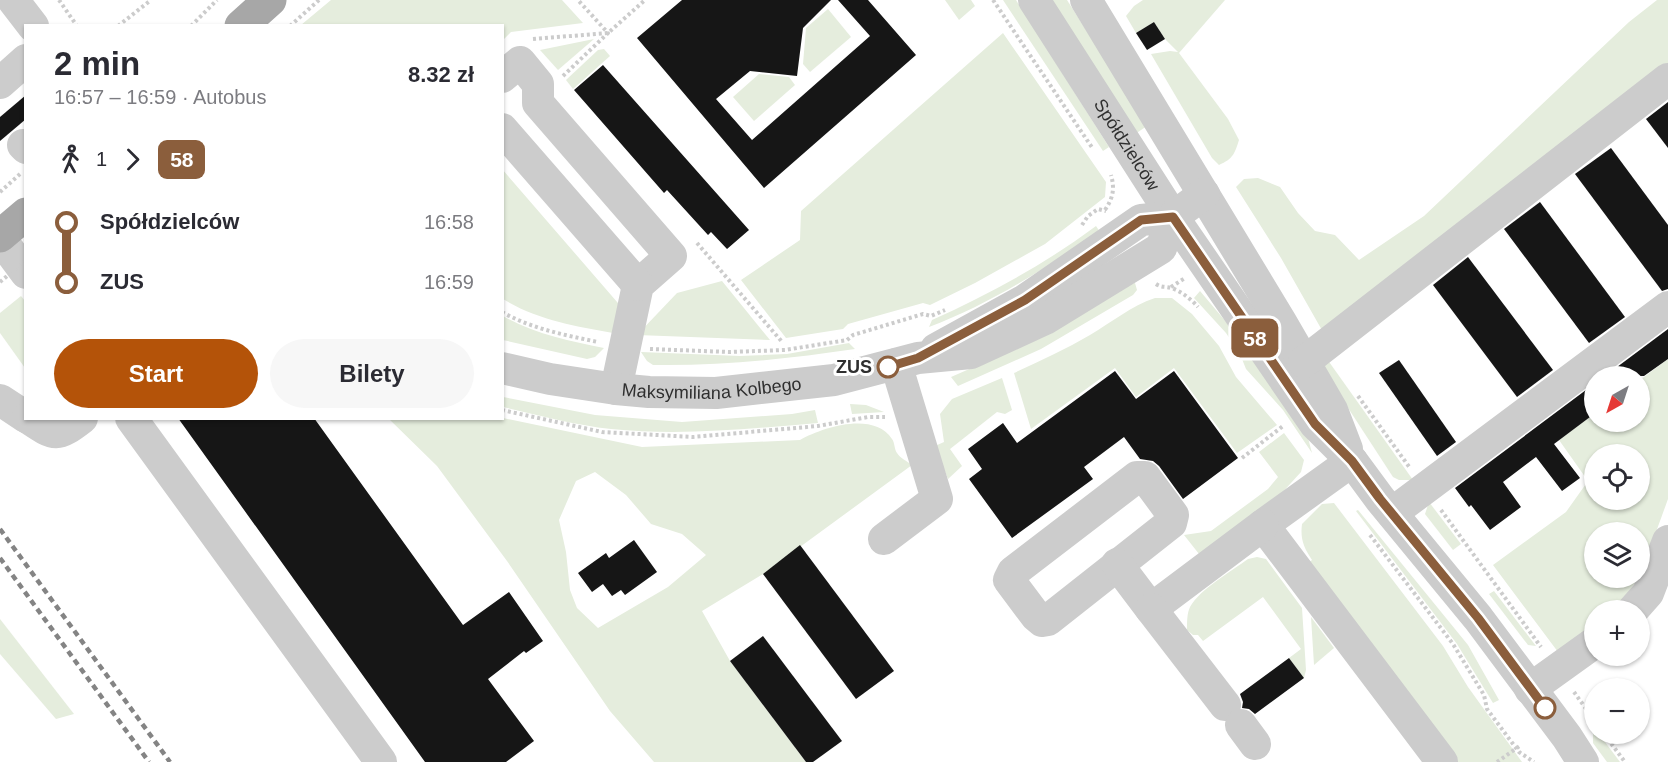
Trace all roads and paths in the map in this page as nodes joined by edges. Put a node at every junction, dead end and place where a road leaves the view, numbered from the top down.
1 (13, 0) edge
2 (58, 0) edge
3 (151, 0) edge
4 (217, 0) edge
5 (270, 0) edge
6 (319, 0) edge
7 (578, 0) edge
8 (645, 0) edge
9 (993, 0) edge
10 (1034, 0) edge
11 (1086, 0) edge
12 (31, 24) edge
13 (76, 24) edge
14 (121, 24) edge
15 (193, 24) edge
16 (243, 24) edge
17 (292, 24) edge
18 (608, 33) junction
19 (522, 40) dead end
20 (24, 62) edge
21 (504, 75) edge
22 (1668, 79) edge
23 (558, 81) dead end
24 (0, 83) edge
25 (504, 131) edge
26 (1098, 155) dead end
27 (24, 156) edge
28 (1109, 172) dead end
29 (0, 192) edge
30 (1204, 194) junction
31 (1105, 210) dead end
32 (24, 216) edge
33 (1088, 216) dead end
34 (1173, 217) junction
35 (1079, 230) dead end
36 (0, 237) edge
37 (24, 262) edge
38 (24, 270) edge
39 (0, 282) edge
40 (638, 285) junction
41 (950, 307) dead end
42 (1668, 307) edge
43 (504, 313) edge
44 (625, 346) junction
45 (907, 361) junction
46 (1304, 362) junction
47 (504, 368) edge
48 (616, 389) junction
49 (0, 400) edge
50 (504, 410) edge
51 (24, 416) edge
52 (890, 418) dead end
53 (30, 420) edge
54 (79, 420) edge
55 (132, 420) edge
56 (1283, 426) dead end
57 (1242, 458) dead end
58 (1352, 461) junction
59 (1392, 513) junction
60 (1263, 525) junction
61 (884, 539) dead end
62 (1668, 541) edge
63 (1117, 564) junction
64 (1642, 600) edge
65 (1151, 609) junction
66 (1584, 650) edge
67 (1530, 689) junction
68 (1240, 725) dead end
69 (1612, 744) edge
70 (1521, 745) dead end
71 (381, 762) edge
72 (1442, 762) edge
73 (1497, 762) edge
74 (1583, 762) edge
75 (1625, 762) edge

1 - 12 street
2 - 13 path
3 - 14 path
4 - 15 path
5 - 16 main road
6 - 17 path
7 - 18 path
8 - 18 path
9 - 26 path
10 - 34 street, Spółdzielców
11 - 30 street, Spółdzielców
18 - 19 path
18 - 23 path
20 - 24 street
21 - 40 street
22 - 46 street
25 - 40 street
27 - 29 path
28 - 31 path
30 - 34 street
30 - 46 street, Spółdzielców
32 - 36 main road
33 - 35 path
34 - 45 street, Maksymiliana Kolbego
34 - 58 street, Spółdzielców
36 - 38 street
37 - 39 path, bridge
40 - 44 street
41 - 44 path
42 - 59 street
43 - 44 path
44 - 48 street
45 - 48 street, Maksymiliana Kolbego
45 - 61 street
46 - 58 street, Spółdzielców
47 - 48 street, Maksymiliana Kolbego
49 - 51 street
50 - 52 path
53 - 54 street
55 - 71 street
56 - 57 path
58 - 59 street, Spółdzielców
58 - 60 street
59 - 67 street, Spółdzielców
60 - 65 street
60 - 72 street
62 - 64 street
63 - 63 street
63 - 65 street
65 - 68 street
66 - 67 street
67 - 74 street, Spółdzielców
69 - 75 path
70 - 73 path

